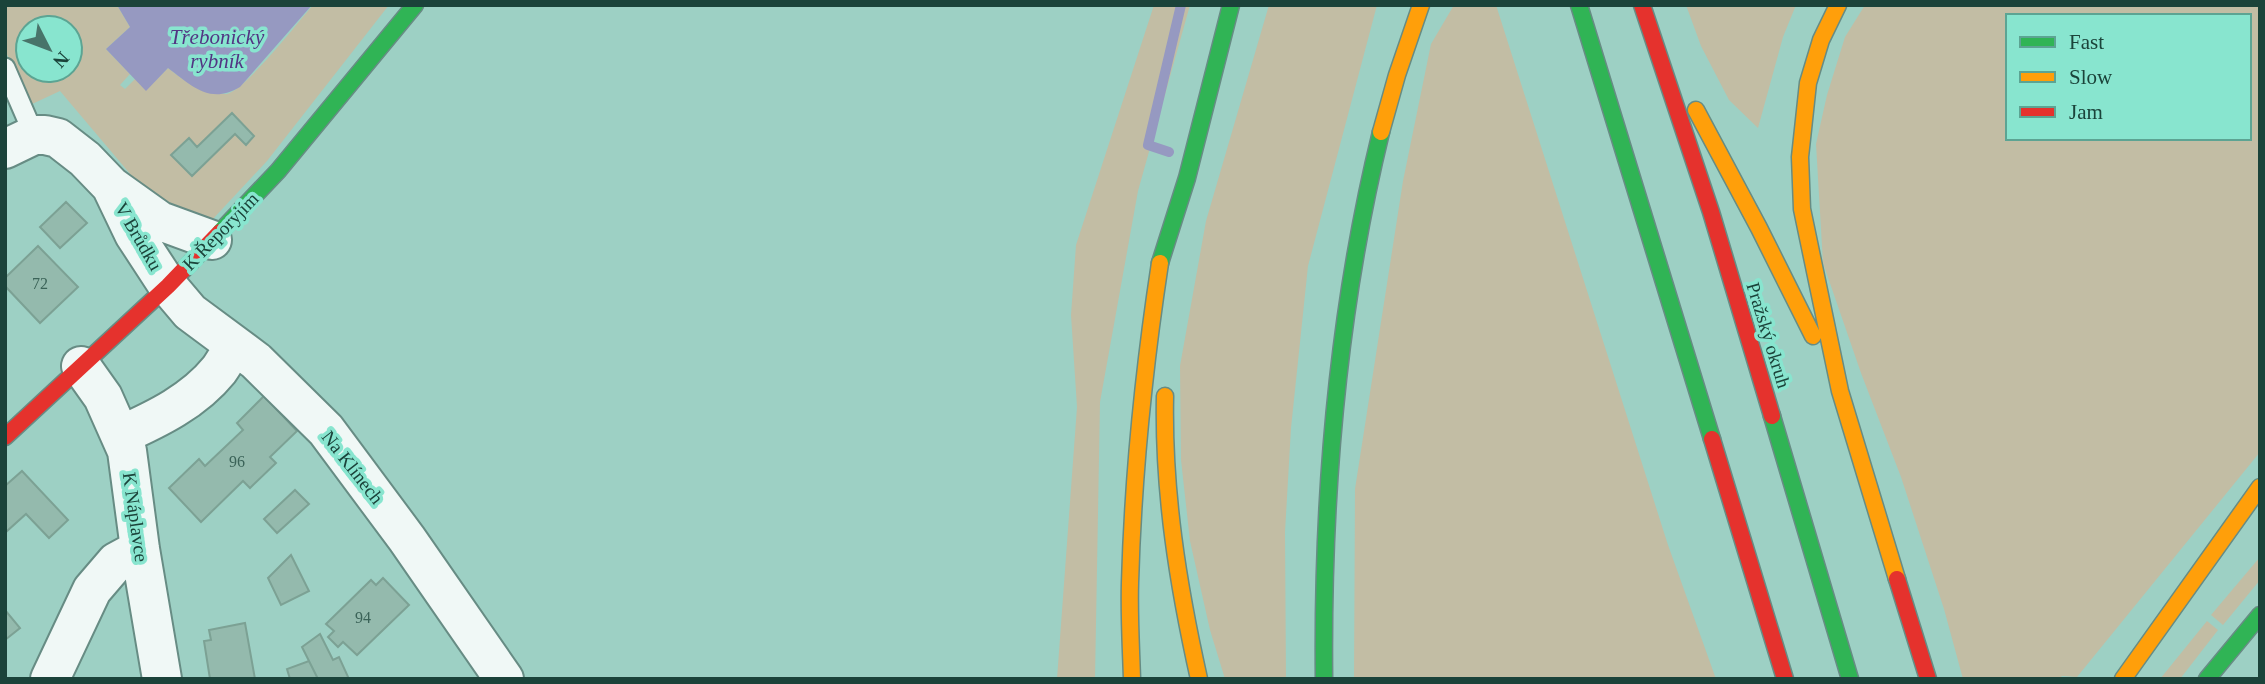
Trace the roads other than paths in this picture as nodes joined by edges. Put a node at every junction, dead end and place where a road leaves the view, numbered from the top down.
1 (415, 5) edge
2 (1231, 5) edge
3 (1421, 5) edge
4 (1579, 5) edge
5 (1838, 5) edge
6 (1644, 12) edge
7 (5, 68) edge
8 (20, 142) edge
9 (1187, 178) junction
10 (111, 186) junction
11 (212, 240) junction
12 (1181, 253) dead end
13 (168, 286) junction
14 (234, 346) junction
15 (81, 366) junction
16 (1165, 385) dead end
17 (1840, 391) junction
18 (121, 435) junction
19 (5, 437) edge
20 (2260, 487) edge
21 (140, 549) junction
22 (2224, 564) dead end
23 (2260, 615) edge
24 (50, 679) edge
25 (162, 679) edge
26 (504, 679) edge
27 (1132, 679) edge
28 (1199, 679) edge
29 (1324, 679) edge
30 (1784, 679) edge
31 (1850, 679) edge
32 (1928, 679) edge
33 (2123, 679) edge
34 (2131, 679) edge
35 (2207, 679) edge

1 - 11 main road, K Řeporyjím
2 - 9 main road
3 - 29 main road
4 - 30 main road
5 - 17 main road
6 - 17 main road
6 - 31 main road, Pražský okruh
7 - 8 lane
8 - 10 street, V Brůdku
9 - 12 main road
9 - 27 main road
10 - 11 street, V Brůdku
10 - 13 street, V Brůdku
11 - 13 main road, K Řeporyjím
13 - 14 street, Na Klínech
13 - 15 main road, K Řeporyjím
14 - 18 street
14 - 26 street, Na Klínech
15 - 18 street, K Náplavce
15 - 19 main road, K Řeporyjím
16 - 28 main road
17 - 32 main road
18 - 21 street, K Náplavce
20 - 33 main road
21 - 24 street
21 - 25 street, K Náplavce
22 - 34 main road
23 - 35 main road

